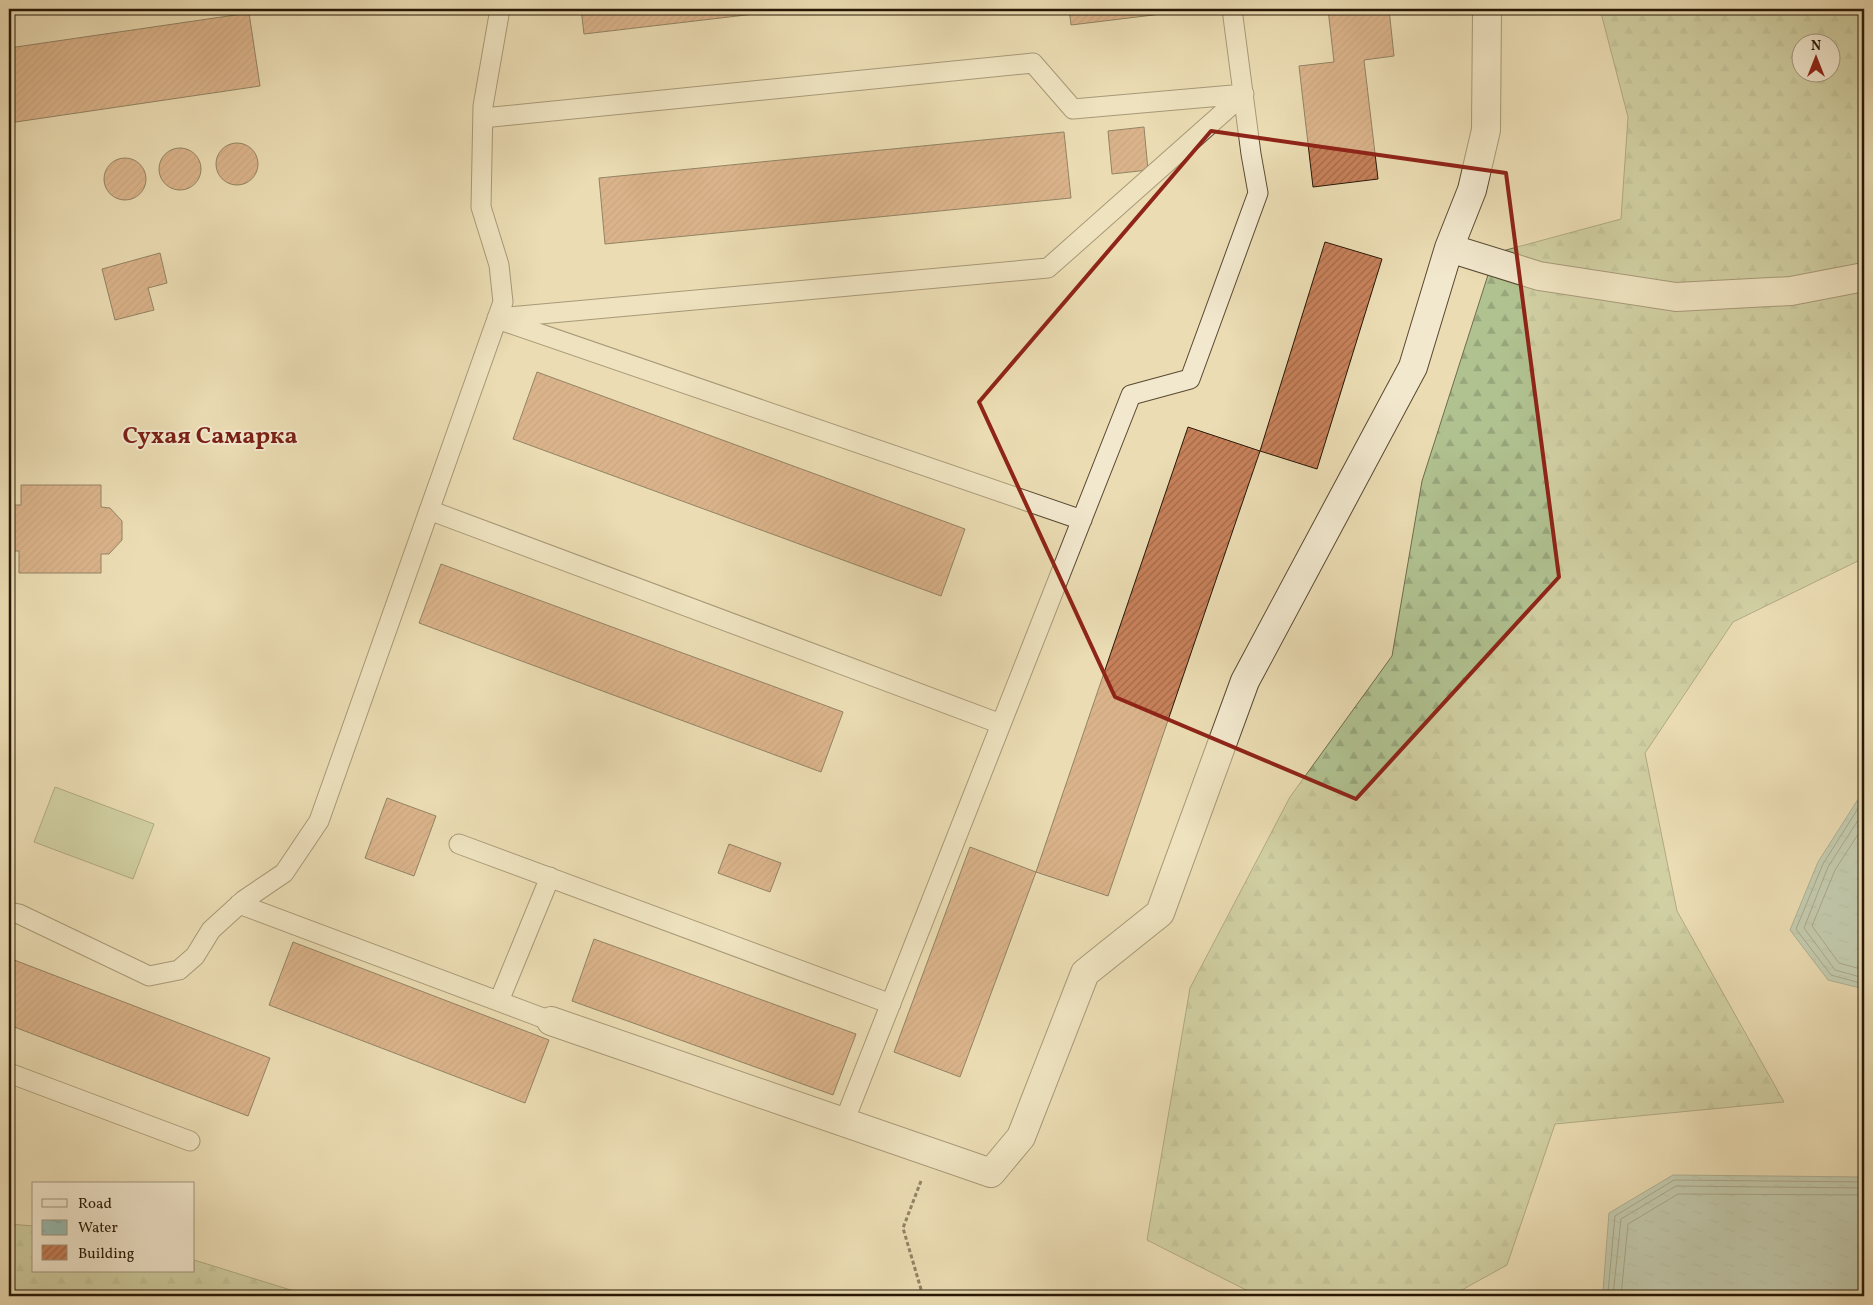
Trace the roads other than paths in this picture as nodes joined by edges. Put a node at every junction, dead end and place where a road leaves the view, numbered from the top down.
1 (500, 9) edge
2 (1232, 9) edge
3 (1487, 9) edge
4 (1244, 94) junction
5 (483, 118) junction
6 (1449, 248) junction
7 (1864, 276) edge
8 (497, 318) junction
9 (429, 510) junction
10 (1082, 520) junction
11 (1001, 724) junction
12 (459, 844) dead end
13 (550, 877) junction
14 (239, 904) junction
15 (9, 912) edge
16 (499, 1001) junction
17 (891, 1004) junction
18 (551, 1021) joint
19 (9, 1073) edge
20 (844, 1122) junction
21 (190, 1142) dead end

1 - 5 lane
2 - 4 lane
3 - 6 street
4 - 5 lane
4 - 8 lane
4 - 10 lane
5 - 8 lane
6 - 7 street
6 - 20 street
8 - 9 lane
8 - 10 lane
9 - 11 lane
9 - 14 lane
10 - 11 lane
11 - 17 lane
12 - 13 lane
13 - 16 lane
13 - 17 lane
14 - 15 lane
14 - 16 lane
16 - 18 lane
17 - 20 lane
18 - 20 street
19 - 21 lane

